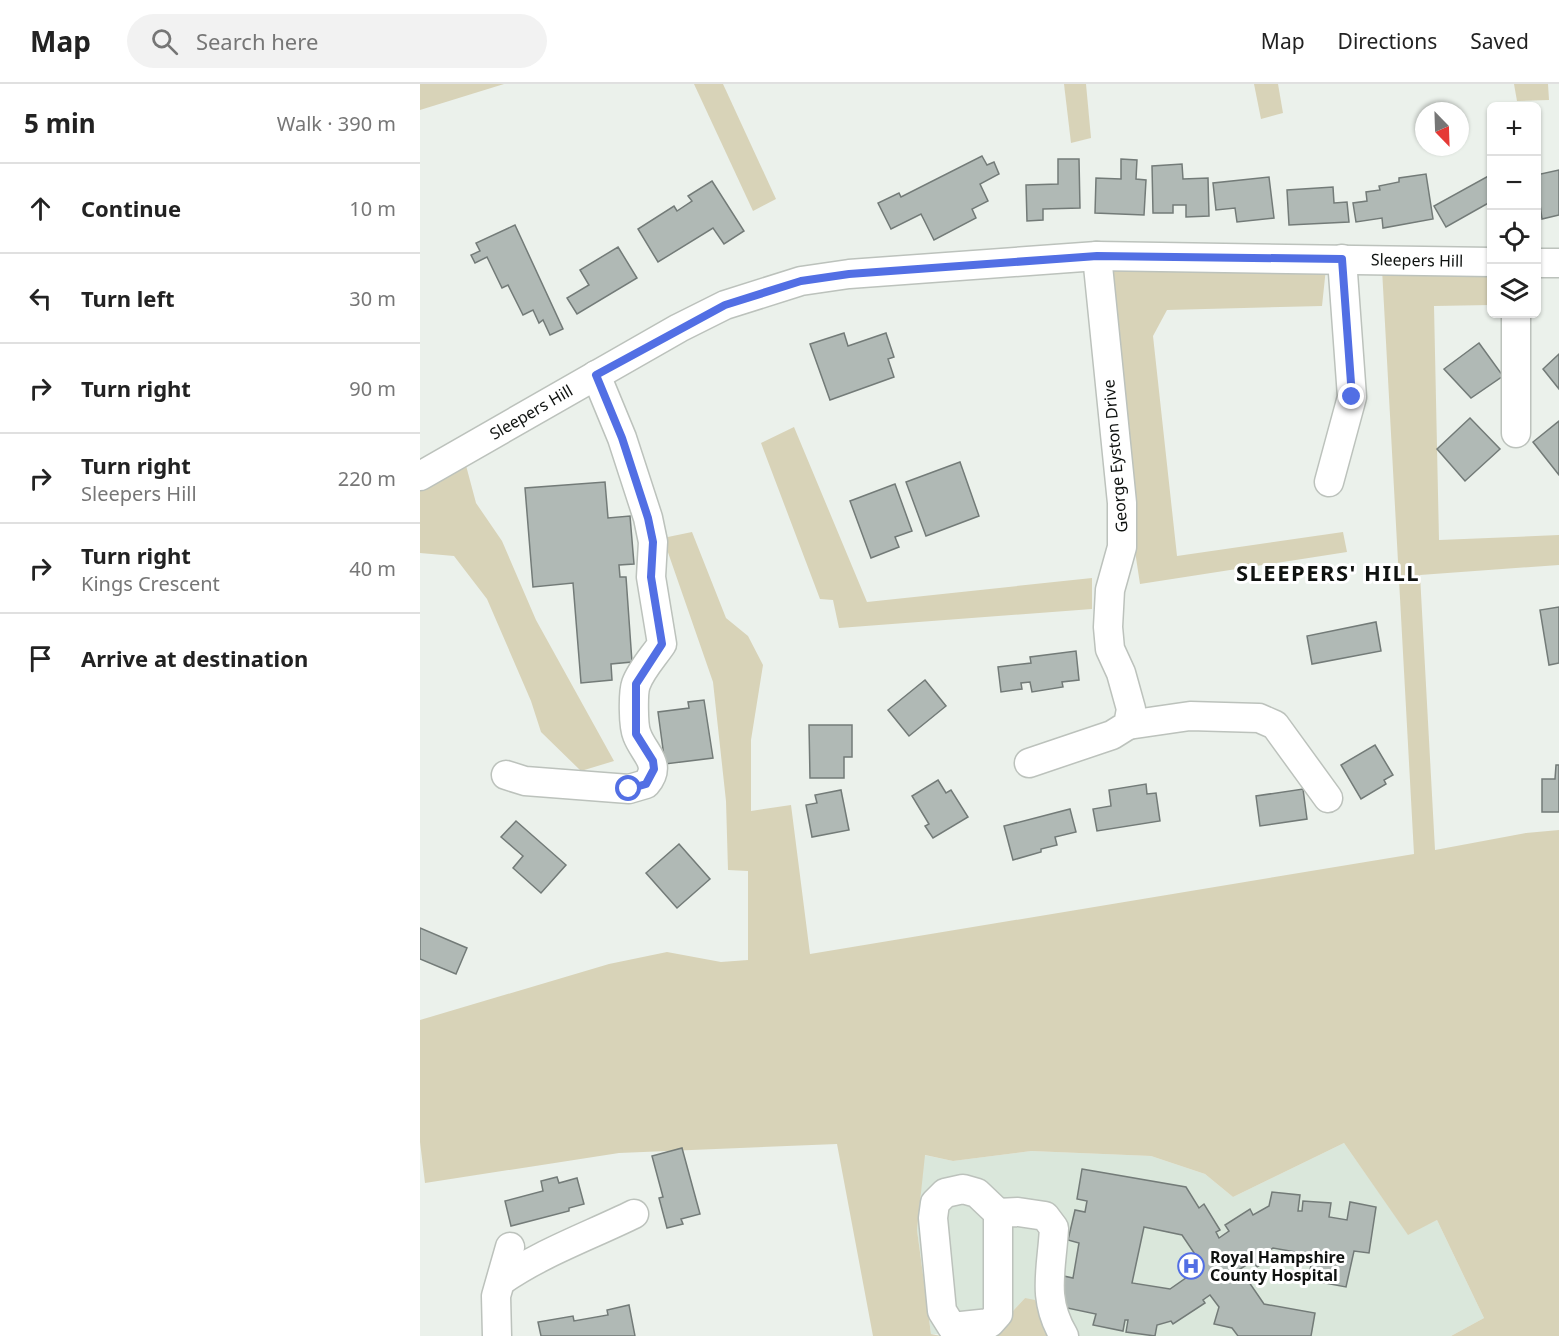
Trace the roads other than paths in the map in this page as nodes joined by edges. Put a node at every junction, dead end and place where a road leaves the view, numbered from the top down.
1 (1097, 256) junction
2 (1342, 259) junction
3 (1487, 262) edge
4 (1541, 262) edge
5 (1559, 263) edge
6 (1516, 318) edge
7 (596, 375) junction
8 (1516, 433) dead end
9 (420, 476) edge
10 (1329, 482) dead end
11 (1128, 725) junction
12 (1029, 764) dead end
13 (506, 776) dead end
14 (1329, 798) dead end
15 (998, 1213) dead end
16 (633, 1214) dead end
17 (510, 1248) dead end
18 (501, 1281) junction
19 (497, 1336) edge
20 (1064, 1336) edge

1 - 2 street, Sleepers Hill
1 - 7 street, Sleepers Hill
1 - 11 street, George Eyston Drive
2 - 3 street, Sleepers Hill
2 - 10 street
4 - 5 street
6 - 8 street
7 - 9 street, Sleepers Hill
7 - 13 street
11 - 12 street
11 - 14 street
15 - 20 street
16 - 18 street
17 - 18 street
18 - 19 street

